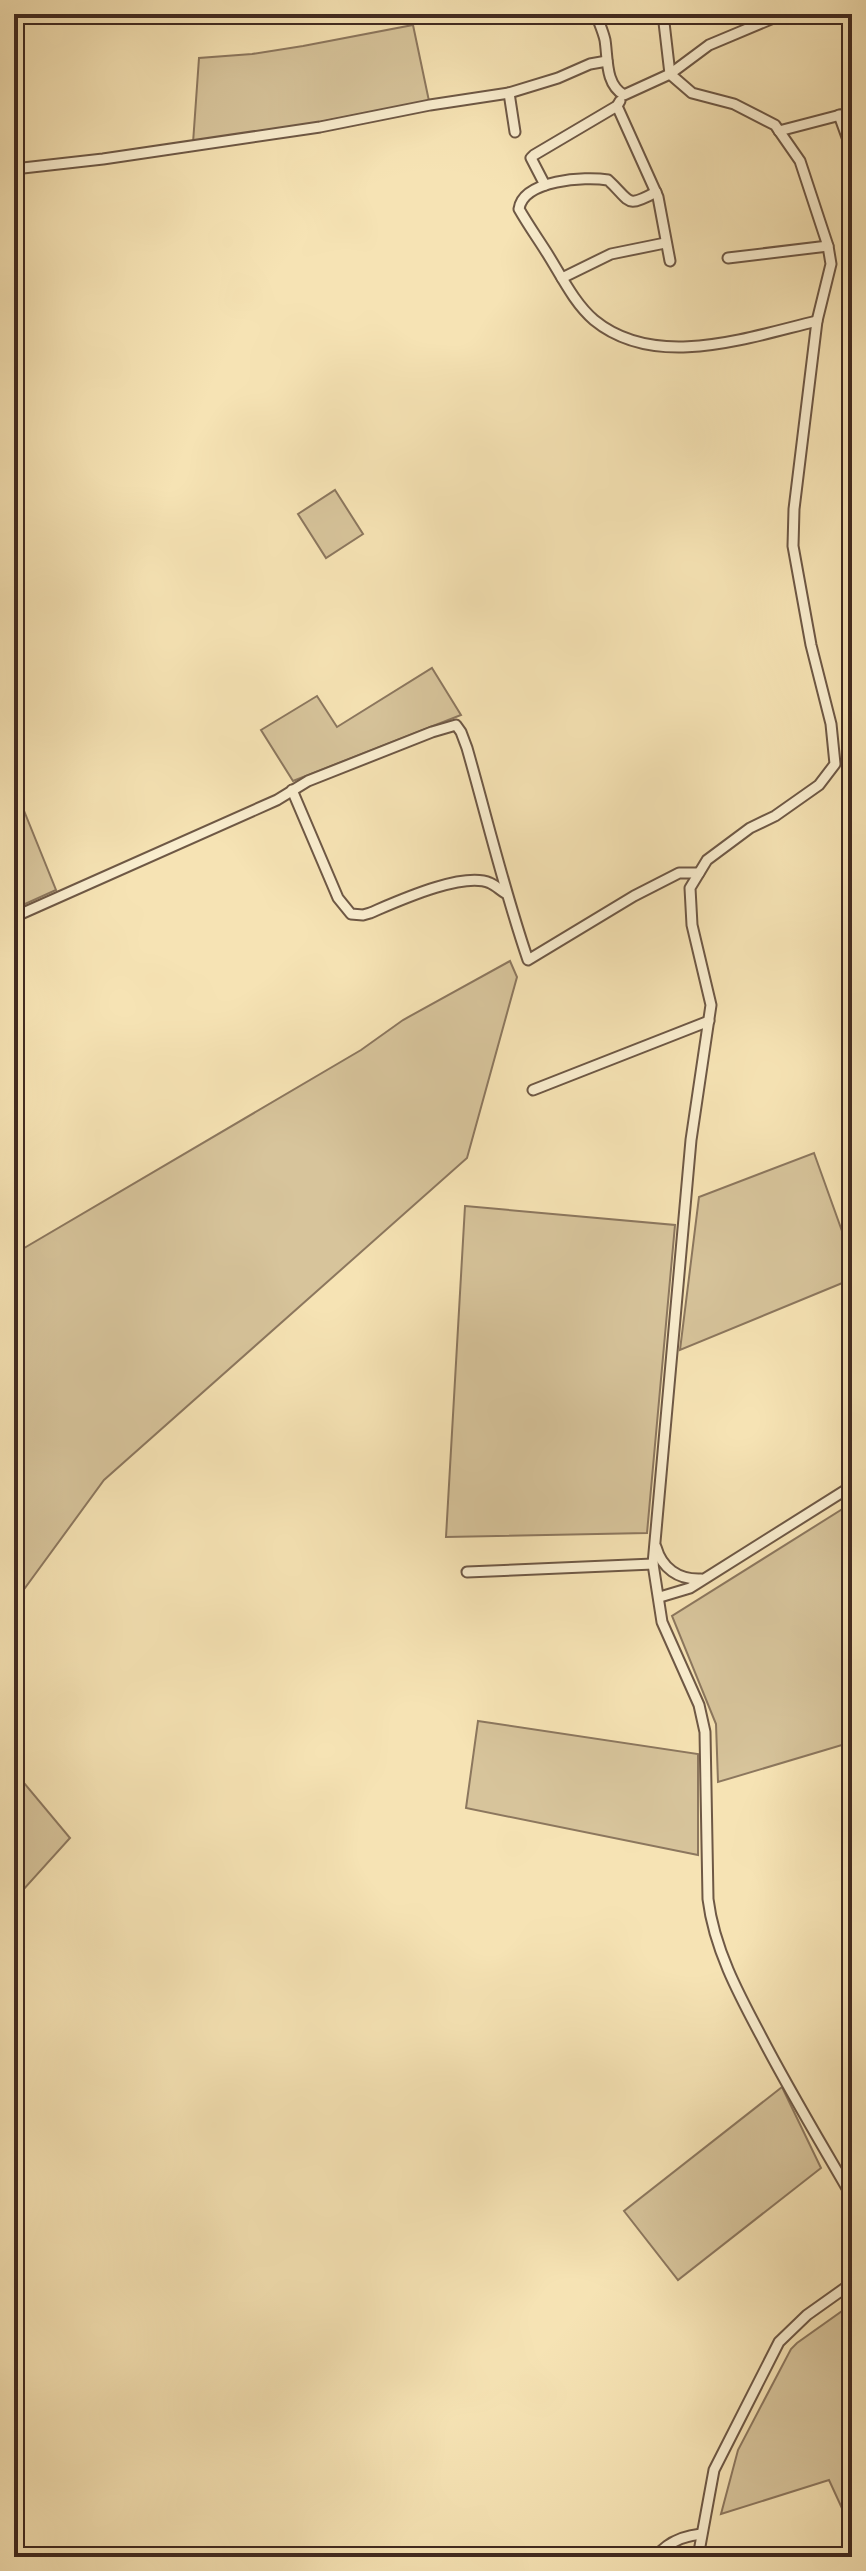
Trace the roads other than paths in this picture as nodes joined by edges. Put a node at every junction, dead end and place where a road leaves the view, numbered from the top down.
1 (596, 14) edge
2 (663, 14) edge
3 (783, 14) edge
4 (607, 61) junction
5 (670, 74) junction
6 (509, 93) junction
7 (624, 95) junction
8 (617, 106) junction
9 (852, 112) edge
10 (839, 115) junction
11 (779, 131) junction
12 (515, 132) dead end
13 (852, 151) edge
14 (14, 169) edge
15 (545, 185) junction
16 (656, 192) junction
17 (665, 243) junction
18 (828, 246) junction
19 (728, 258) dead end
20 (670, 261) dead end
21 (562, 278) junction
22 (817, 321) junction
23 (292, 790) junction
24 (699, 873) junction
25 (505, 893) junction
26 (14, 917) edge
27 (709, 1021) junction
28 (533, 1090) dead end
29 (852, 1486) edge
30 (655, 1542) junction
31 (653, 1564) junction
32 (467, 1572) dead end
33 (704, 1579) junction
34 (660, 1597) junction
35 (852, 2197) edge
36 (852, 2283) edge
37 (701, 2534) junction
38 (656, 2557) edge
39 (698, 2557) edge

1 - 4 street
2 - 5 street
3 - 5 street
4 - 6 street
4 - 7 street
5 - 7 street
5 - 11 street
6 - 12 street
6 - 14 street
7 - 8 street
8 - 15 street
8 - 16 street
9 - 10 street
10 - 11 street
10 - 13 street
11 - 18 street
15 - 16 street
15 - 21 street
16 - 17 street
17 - 20 street
17 - 21 street
18 - 19 street
18 - 22 street
21 - 22 street
22 - 24 street
23 - 25 street
23 - 25 street
23 - 26 street
24 - 25 street
24 - 27 street
27 - 28 street
27 - 30 street
29 - 33 street
30 - 31 street
30 - 33 street
31 - 32 street
31 - 34 street
33 - 34 street
34 - 35 street
36 - 37 street
37 - 38 street
37 - 39 street

